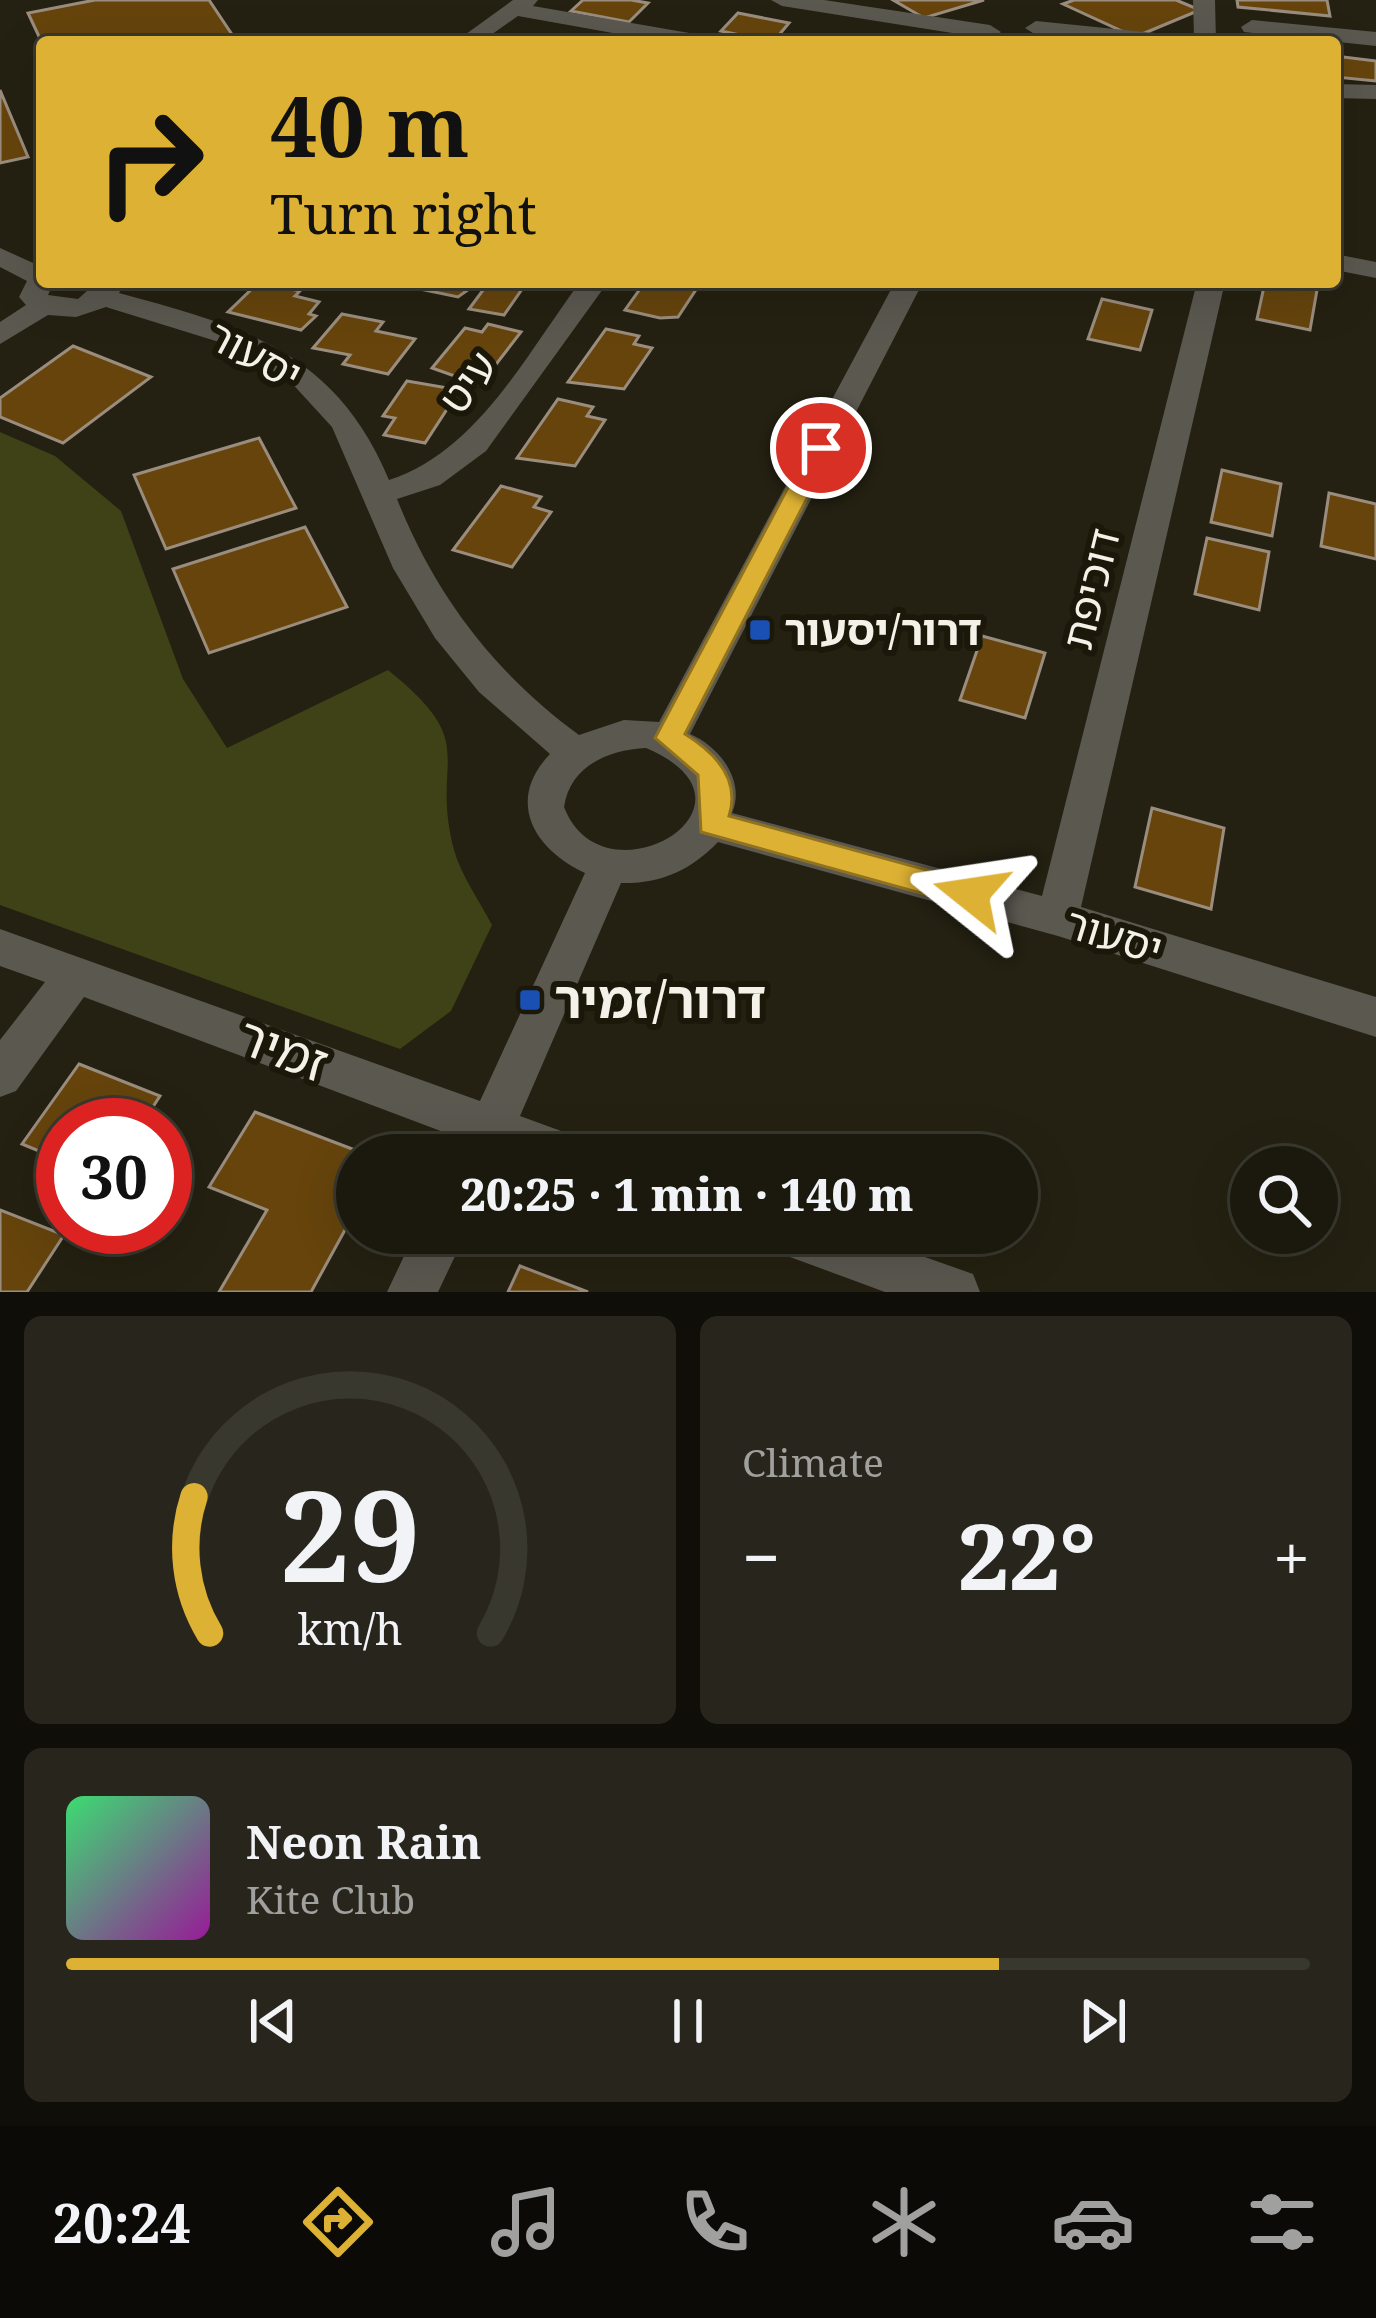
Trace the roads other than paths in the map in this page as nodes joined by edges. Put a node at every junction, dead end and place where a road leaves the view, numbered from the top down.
1 (782, 0) edge
2 (1204, 0) edge
3 (823, 3) edge
4 (521, 5) edge
5 (1034, 25) edge
6 (1252, 27) dead end
7 (990, 32) dead end
8 (475, 36) edge
9 (671, 36) edge
10 (1132, 36) edge
11 (1205, 36) edge
12 (1376, 39) edge
13 (1341, 91) edge
14 (1376, 92) edge
15 (0, 256) edge
16 (1341, 263) edge
17 (1376, 270) edge
18 (36, 283) edge
19 (42, 288) edge
20 (590, 288) edge
21 (905, 288) edge
22 (1210, 288) edge
23 (107, 290) edge
24 (0, 335) edge
25 (379, 494) junction
26 (669, 738) junction
27 (574, 751) junction
28 (712, 824) junction
29 (609, 865) junction
30 (1058, 918) junction
31 (0, 947) edge
32 (77, 973) junction
33 (1376, 1016) edge
34 (0, 1076) edge
35 (467, 1134) edge
36 (490, 1134) edge
37 (431, 1254) edge
38 (847, 1254) edge
39 (412, 1292) edge
40 (955, 1292) edge

1 - 3 street
2 - 11 street
3 - 7 street
4 - 8 street
4 - 9 street
5 - 10 street
6 - 12 street
13 - 14 street
15 - 18 street
16 - 17 street
19 - 23 street
19 - 24 street
20 - 25 street, עיט
21 - 26 street
22 - 30 street, דוכיפת
23 - 25 street, יסעור
25 - 27 street, יסעור
26 - 27 street
26 - 28 street
27 - 29 street
28 - 29 street
28 - 30 street, יסעור
29 - 36 street
30 - 33 street, יסעור
31 - 32 street, זמיר
32 - 34 street
32 - 35 street, זמיר
37 - 39 street
38 - 40 street

